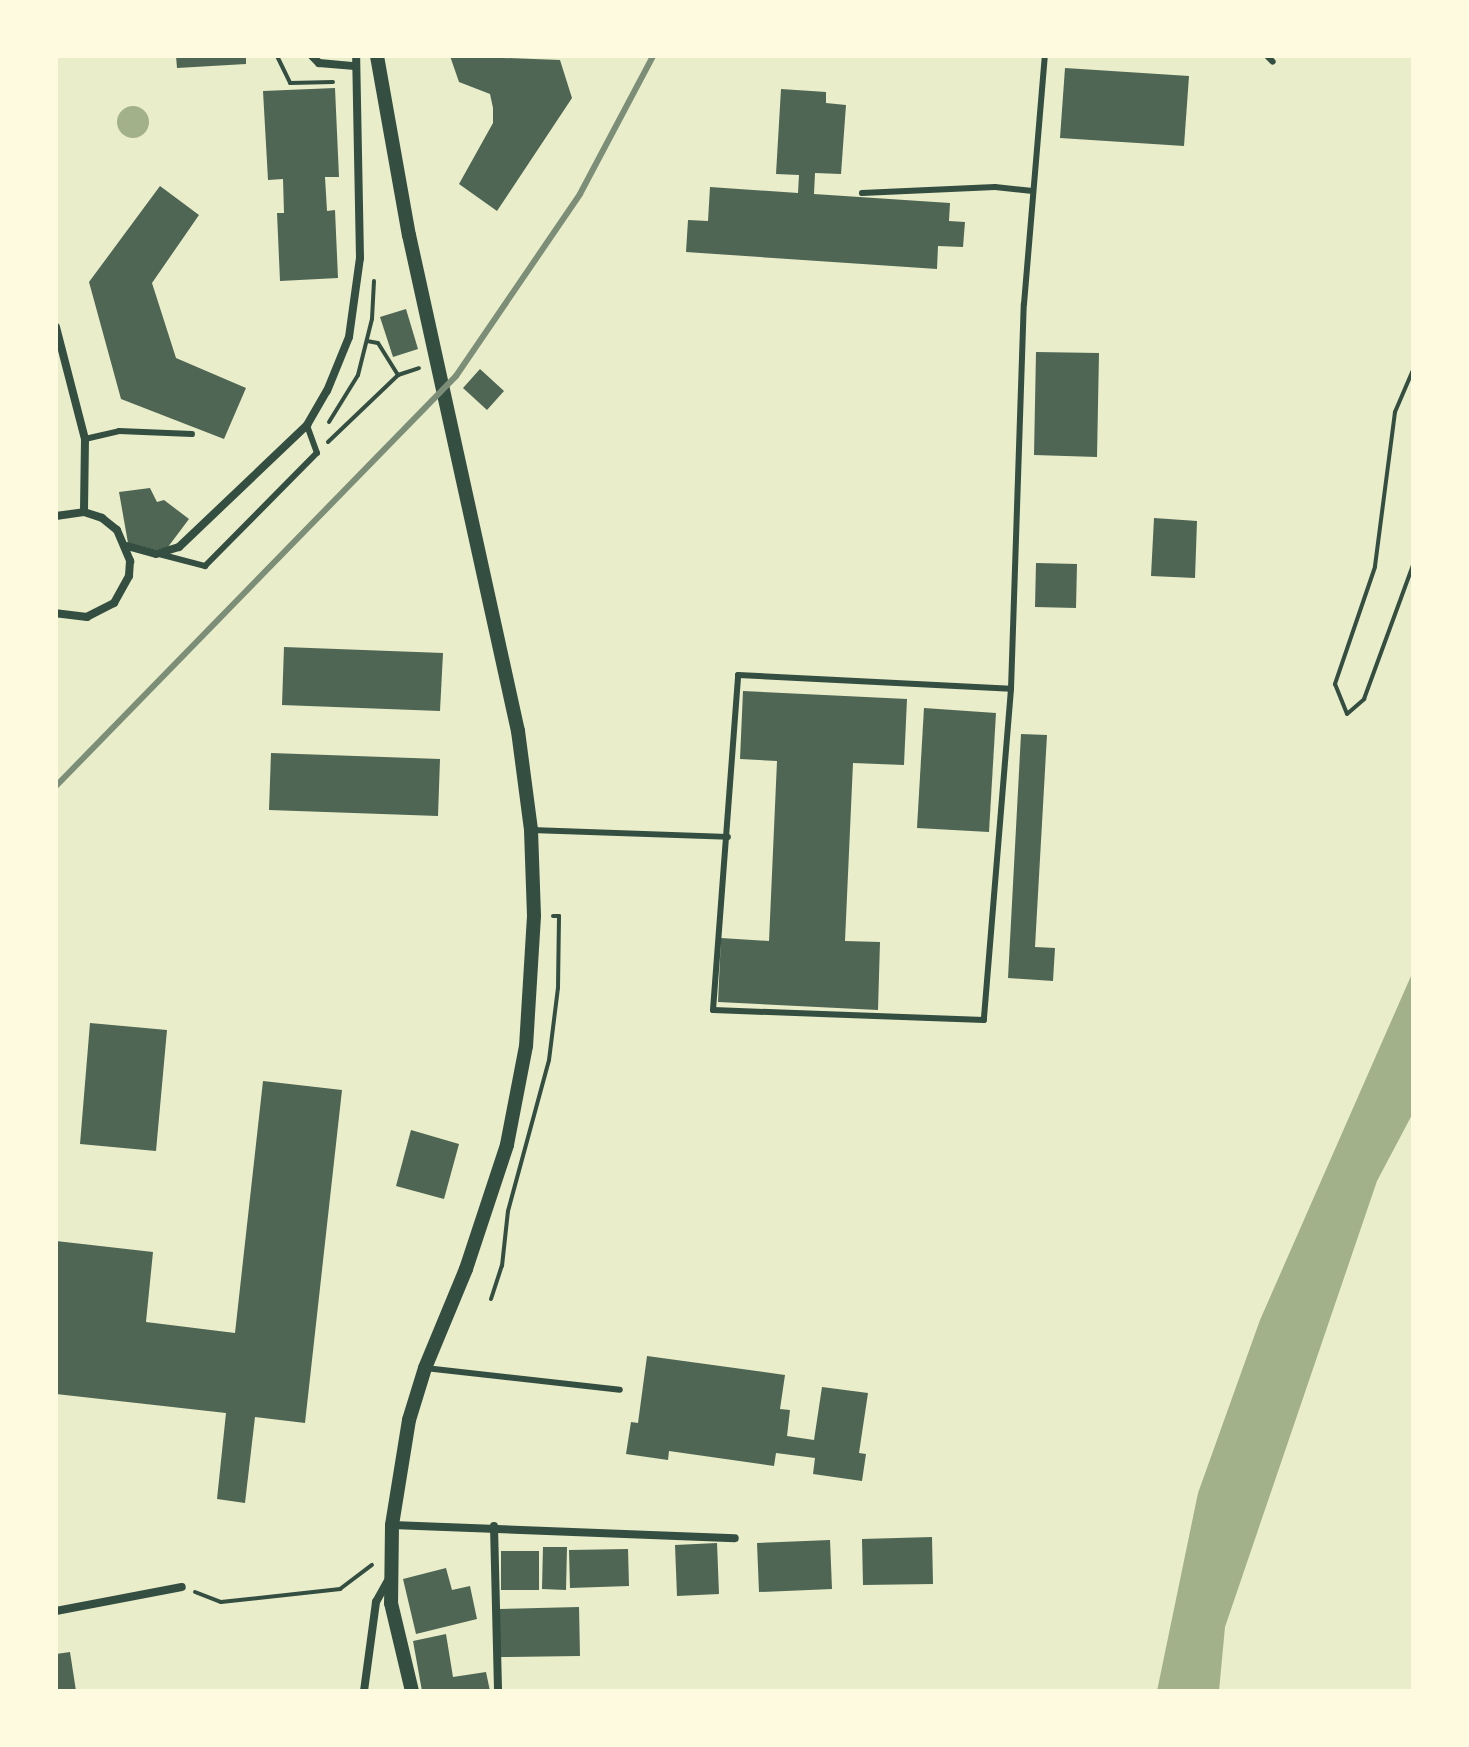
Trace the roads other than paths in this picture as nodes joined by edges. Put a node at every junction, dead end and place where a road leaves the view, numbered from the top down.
1 (312, 56) edge
2 (356, 56) edge
3 (377, 56) edge
4 (1045, 56) edge
5 (1267, 56) edge
6 (1273, 62) dead end
7 (352, 66) junction
8 (1033, 191) junction
9 (862, 193) dead end
10 (56, 327) edge
11 (307, 425) junction
12 (192, 434) dead end
13 (85, 439) junction
14 (84, 512) junction
15 (56, 516) edge
16 (127, 546) junction
17 (156, 554) junction
18 (56, 613) edge
19 (1011, 689) junction
20 (531, 830) junction
21 (728, 837) junction
22 (425, 1368) junction
23 (620, 1390) dead end
24 (392, 1525) junction
25 (494, 1526) junction
26 (735, 1538) dead end
27 (389, 1580) junction
28 (182, 1587) road end
29 (56, 1611) edge
30 (364, 1691) edge
31 (412, 1691) edge
32 (498, 1691) edge

1 - 7 street
2 - 7 street
3 - 20 street
4 - 8 lane
5 - 6 lane
7 - 11 street
8 - 9 lane
8 - 19 lane
10 - 13 street
11 - 17 street
11 - 17 lane
12 - 13 lane
13 - 14 street
14 - 15 street
14 - 16 street
16 - 17 street
16 - 18 street
19 - 21 lane
19 - 21 lane
20 - 21 lane
20 - 22 street
22 - 23 lane
22 - 24 street
24 - 25 street
24 - 27 street
25 - 26 street
25 - 32 street
27 - 30 street
27 - 31 street
28 - 29 street

